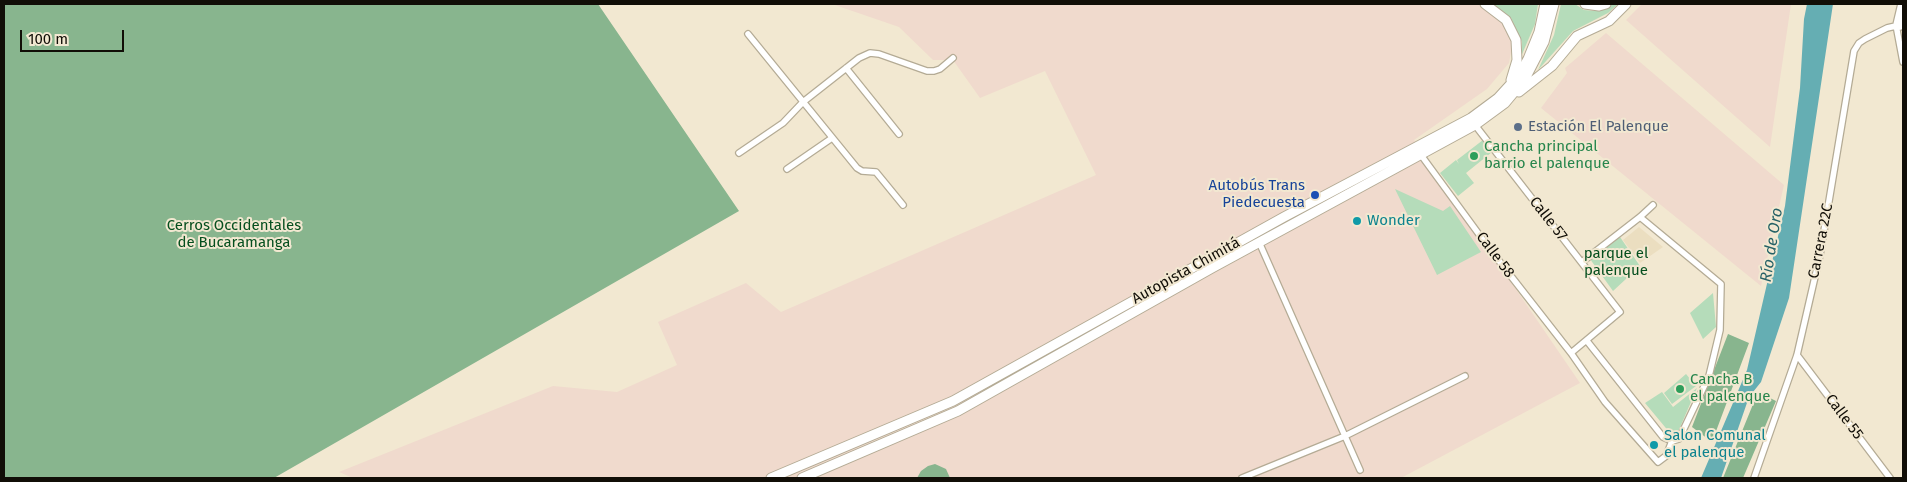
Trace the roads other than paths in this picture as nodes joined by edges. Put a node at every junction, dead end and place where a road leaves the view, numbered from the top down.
1 (1485, 4) edge
2 (1545, 4) edge
3 (1554, 4) edge
4 (1585, 4) edge
5 (1606, 4) edge
6 (1626, 4) edge
7 (1901, 4) edge
8 (1903, 14) edge
9 (1898, 25) junction
10 (748, 34) dead end
11 (953, 58) dead end
12 (1903, 62) edge
13 (846, 68) junction
14 (1508, 88) junction
15 (803, 102) junction
16 (1505, 103) junction
17 (1475, 125) junction
18 (900, 134) dead end
19 (832, 138) junction
20 (739, 154) dead end
21 (1421, 154) junction
22 (787, 169) dead end
23 (904, 205) dead end
24 (1653, 205) dead end
25 (1640, 217) junction
26 (1259, 242) junction
27 (1582, 262) junction
28 (1587, 341) junction
29 (1571, 353) junction
30 (1797, 355) junction
31 (1465, 376) dead end
32 (1345, 436) junction
33 (1672, 441) junction
34 (1360, 470) dead end
35 (771, 478) edge
36 (802, 478) edge
37 (1242, 478) edge
38 (1754, 478) edge
39 (1890, 478) edge

1 - 14 highway
2 - 14 highway, Autopista Chimitá
3 - 16 highway, Autopista Chimitá
4 - 5 highway
6 - 16 highway
7 - 9 street
8 - 9 street
9 - 12 street
9 - 30 street, Carrera 22C
10 - 15 street
11 - 13 street
13 - 15 street
13 - 18 street
14 - 35 highway, Autopista Chimitá
15 - 19 street
15 - 20 street
16 - 17 highway, Autopista Chimitá
17 - 21 highway, Autopista Chimitá
17 - 27 street, Calle 57
19 - 22 street
19 - 23 street
21 - 26 highway, Autopista Chimitá
21 - 29 street, Calle 58
24 - 25 street
25 - 27 street
25 - 33 street
26 - 32 street
26 - 36 highway, Autopista Chimitá
27 - 28 street, Calle 57
28 - 29 street
28 - 33 street
29 - 33 street, Calle 58
30 - 38 street, Carrera 22C
30 - 39 street, Calle 55
31 - 32 street
32 - 34 street
32 - 37 street

